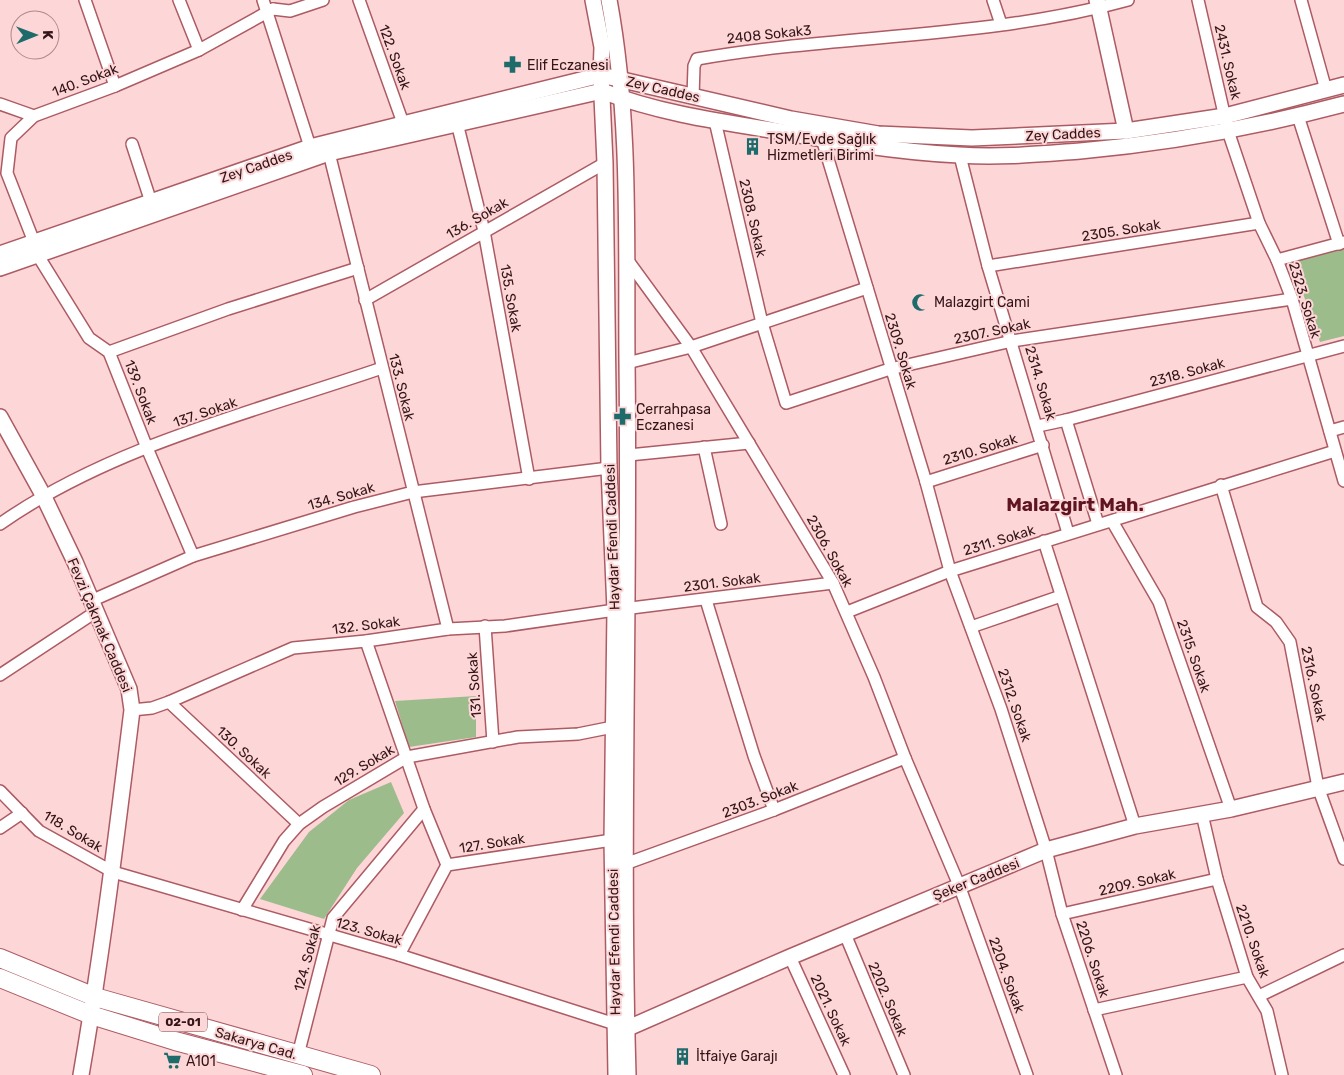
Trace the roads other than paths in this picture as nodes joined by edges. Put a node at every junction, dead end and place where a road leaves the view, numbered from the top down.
1 (85, 0) edge
2 (179, 0) edge
3 (263, 0) edge
4 (323, 0) edge
5 (359, 0) edge
6 (593, 0) edge
7 (610, 0) edge
8 (993, 0) edge
9 (1128, 0) edge
10 (1198, 0) edge
11 (1301, 0) edge
12 (1098, 4) edge
13 (273, 7) edge
14 (1001, 24) junction
15 (199, 50) junction
16 (601, 75) junction
17 (621, 79) junction
18 (1344, 85) edge
19 (115, 86) junction
20 (1326, 90) junction
21 (602, 91) junction
22 (694, 97) junction
23 (623, 100) junction
24 (0, 104) edge
25 (1344, 104) edge
26 (34, 116) junction
27 (1225, 116) junction
28 (1298, 116) junction
29 (715, 121) junction
30 (403, 123) junction
31 (457, 123) junction
32 (1126, 131) junction
33 (1228, 131) junction
34 (6, 137) edge
35 (822, 139) junction
36 (132, 144) dead end
37 (312, 153) junction
38 (330, 153) junction
39 (960, 156) junction
40 (605, 163) junction
41 (151, 202) junction
42 (1259, 223) junction
43 (484, 231) junction
44 (1341, 243) edge
45 (36, 248) junction
46 (0, 254) edge
47 (626, 258) junction
48 (1277, 260) junction
49 (988, 266) junction
50 (0, 268) edge
51 (358, 268) junction
52 (867, 288) junction
53 (1292, 299) junction
54 (366, 300) junction
55 (762, 323) junction
56 (1012, 341) junction
57 (691, 346) junction
58 (1344, 346) edge
59 (109, 352) junction
60 (1307, 356) junction
61 (627, 363) junction
62 (382, 368) junction
63 (890, 369) junction
64 (0, 417) edge
65 (1066, 420) junction
66 (1038, 426) junction
67 (1344, 427) edge
68 (1330, 432) junction
69 (749, 443) junction
70 (1043, 445) junction
71 (704, 447) junction
72 (147, 448) junction
73 (1335, 451) junction
74 (629, 455) junction
75 (609, 468) junction
76 (529, 479) junction
77 (1344, 481) edge
78 (926, 482) junction
79 (1221, 485) junction
80 (413, 492) junction
81 (43, 495) junction
82 (1112, 521) junction
83 (0, 524) edge
84 (721, 524) dead end
85 (1098, 524) junction
86 (1068, 533) junction
87 (1044, 542) junction
88 (193, 556) junction
89 (950, 571) junction
90 (833, 583) junction
91 (1061, 596) junction
92 (706, 600) junction
93 (95, 606) junction
94 (622, 609) junction
95 (847, 612) junction
96 (485, 626) junction
97 (971, 627) junction
98 (448, 629) junction
99 (366, 641) junction
100 (0, 675) edge
101 (169, 702) junction
102 (132, 710) junction
103 (613, 728) junction
104 (493, 742) junction
105 (407, 757) junction
106 (905, 758) junction
107 (1344, 782) edge
108 (1318, 787) junction
109 (0, 791) edge
110 (424, 809) junction
111 (1231, 809) junction
112 (774, 810) junction
113 (22, 813) junction
114 (1202, 814) junction
115 (299, 824) junction
116 (1134, 826) junction
117 (0, 828) edge
118 (612, 840) junction
119 (1046, 850) junction
120 (1344, 859) edge
121 (625, 864) junction
122 (447, 865) junction
123 (113, 872) junction
124 (1217, 879) junction
125 (960, 885) junction
126 (242, 910) junction
127 (1062, 914) junction
128 (328, 934) junction
129 (845, 934) junction
130 (1344, 954) edge
131 (399, 955) junction
132 (790, 957) junction
133 (0, 958) edge
134 (1247, 977) junction
135 (0, 978) edge
136 (1259, 996) junction
137 (95, 997) junction
138 (1094, 1010) junction
139 (91, 1015) junction
140 (620, 1027) junction
141 (297, 1069) edge
142 (81, 1075) edge
143 (371, 1075) edge
144 (616, 1075) edge
145 (628, 1075) edge
146 (844, 1075) edge
147 (904, 1075) edge
148 (1027, 1075) edge
149 (1116, 1075) edge
150 (1282, 1075) edge

1 - 19 street
2 - 15 street
3 - 13 street
4 - 13 street
5 - 30 street, 122. Sokak
6 - 16 main road, Haydar Efendi Caddesi
7 - 17 main road, Haydar Efendi Caddesi
8 - 14 street
9 - 12 street
10 - 27 street, 2431. Sokak
11 - 20 street
12 - 14 street
12 - 32 main road
13 - 15 street, 140. Sokak
13 - 37 street
14 - 22 street, 2408 Sokak3
15 - 19 street, 140. Sokak
16 - 17 main road, Zey Caddes
16 - 21 main road, Haydar Efendi Caddesi
16 - 30 main road, Zey Caddes
17 - 22 main road, Zey Caddes
17 - 23 main road, Haydar Efendi Caddesi
18 - 20 main road, Zey Caddes
19 - 26 street, 140. Sokak
20 - 27 main road, Zey Caddes
21 - 23 main road, Zey Caddes
21 - 31 main road, Zey Caddes
21 - 40 main road, Haydar Efendi Caddesi
22 - 32 main road, Zey Caddes
23 - 29 main road, Zey Caddes
23 - 47 main road, Haydar Efendi Caddesi
24 - 26 street
25 - 28 main road, Zey Caddes
26 - 34 street, 140. Sokak
27 - 32 main road, Zey Caddes
27 - 33 street, 2431. Sokak
28 - 33 main road, Zey Caddes
28 - 44 street
29 - 35 main road, Zey Caddes
29 - 55 street, 2308. Sokak
30 - 37 main road, Zey Caddes
31 - 38 main road, Zey Caddes
31 - 43 street, 135. Sokak
33 - 39 main road, Zey Caddes
33 - 42 street, 2323. Sokak
34 - 45 street, 140. Sokak
35 - 39 main road, Zey Caddes
35 - 52 street, 2309. Sokak
36 - 41 street
37 - 38 main road, Zey Caddes
37 - 41 main road, Zey Caddes
37 - 45 main road, Zey Caddes
38 - 51 street, 133. Sokak
39 - 49 street, 2314. Sokak
40 - 43 street, 136. Sokak
40 - 75 main road, Haydar Efendi Caddesi
41 - 45 main road, Zey Caddes
42 - 48 street, 2323. Sokak
42 - 49 street, 2305. Sokak
43 - 54 street, 136. Sokak
43 - 76 street, 135. Sokak
44 - 48 street
45 - 46 main road, Zey Caddes
45 - 50 main road, Zey Caddes
45 - 59 street, 139. Sokak
47 - 57 street, 2306. Sokak
47 - 61 main road, Haydar Efendi Caddesi
48 - 53 street, 2323. Sokak
49 - 56 street, 2314. Sokak
51 - 54 street, 133. Sokak
51 - 59 street
52 - 55 street
52 - 63 street, 2309. Sokak
53 - 56 street, 2307. Sokak
53 - 60 street, 2323. Sokak
54 - 62 street, 133. Sokak
55 - 57 street
55 - 63 street, 2307. Sokak
56 - 63 street, 2307. Sokak
56 - 66 street, 2314. Sokak
57 - 61 street
57 - 69 street, 2306. Sokak
58 - 60 street, 2318. Sokak
59 - 72 street, 139. Sokak
60 - 65 street, 2318. Sokak
60 - 68 street, 2323. Sokak
61 - 74 main road, Haydar Efendi Caddesi
62 - 72 street, 137. Sokak
62 - 80 street, 133. Sokak
63 - 78 street, 2309. Sokak
64 - 81 main road, Fevzi Çakmak Caddesi
65 - 66 street, 2318. Sokak
65 - 85 street
66 - 70 street, 2314. Sokak
67 - 68 street
68 - 73 street, 2323. Sokak
69 - 71 street
69 - 90 street, 2306. Sokak
70 - 78 street, 2310. Sokak
70 - 86 street, 2314. Sokak
71 - 74 street
71 - 84 street
72 - 81 street, 137. Sokak
72 - 88 street, 139. Sokak
73 - 77 street, 2323. Sokak
73 - 79 street, 2311. Sokak
74 - 94 main road, Haydar Efendi Caddesi
75 - 76 street, 134. Sokak
75 - 94 main road, Haydar Efendi Caddesi
76 - 80 street, 134. Sokak
78 - 89 street, 2309. Sokak
79 - 82 street, 2311. Sokak
79 - 108 street, 2316. Sokak
80 - 88 street, 134. Sokak
80 - 98 street, 133. Sokak
81 - 83 street, 137. Sokak
81 - 93 main road, Fevzi Çakmak Caddesi
82 - 85 street, 2311. Sokak
82 - 111 street, 2315. Sokak
85 - 86 street, 2311. Sokak
86 - 87 street, 2311. Sokak
87 - 89 street, 2311. Sokak
87 - 91 street
88 - 93 street, 134. Sokak
89 - 95 street, 2311. Sokak
89 - 97 street, 2312. Sokak
90 - 92 street, 2301. Sokak
90 - 95 street, 2306. Sokak
91 - 97 street
91 - 116 street
92 - 94 street, 2301. Sokak
92 - 112 street
93 - 100 street, 134. Sokak
93 - 102 main road, Fevzi Çakmak Caddesi
94 - 96 street, 132. Sokak
94 - 103 main road, Haydar Efendi Caddesi
94 - 121 main road, Haydar Efendi Caddesi
95 - 106 street, 2306. Sokak
96 - 98 street, 132. Sokak
96 - 104 street, 131. Sokak
97 - 119 street, 2312. Sokak
98 - 99 street, 132. Sokak
99 - 101 street, 132. Sokak
99 - 105 street
101 - 102 street, 132. Sokak
101 - 115 street, 130. Sokak
102 - 123 main road, Fevzi Çakmak Caddesi
103 - 104 street, 129. Sokak
103 - 118 main road, Haydar Efendi Caddesi
104 - 105 street, 129. Sokak
105 - 110 street
105 - 115 street, 129. Sokak
106 - 112 street, 2303. Sokak
106 - 125 street, 2306. Sokak
107 - 108 main road, Şeker Caddesi
108 - 111 main road, Şeker Caddesi
108 - 120 street, 2316. Sokak
109 - 113 street, 118. Sokak
110 - 122 street
110 - 128 street, 124. Sokak
111 - 114 main road, Şeker Caddesi
112 - 121 street, 2303. Sokak
113 - 117 street
113 - 123 street, 118. Sokak
114 - 116 main road, Şeker Caddesi
114 - 124 street, 2210. Sokak
115 - 126 street, 129. Sokak
116 - 119 main road, Şeker Caddesi
118 - 122 street, 127. Sokak
118 - 140 main road, Haydar Efendi Caddesi
119 - 125 main road, Şeker Caddesi
119 - 127 street, 2206. Sokak
121 - 140 main road, Haydar Efendi Caddesi
122 - 131 street, 127. Sokak
123 - 126 street, 123. Sokak
123 - 137 main road, Fevzi Çakmak Caddesi
124 - 127 street, 2209. Sokak
124 - 134 street, 2210. Sokak
125 - 129 main road, Şeker Caddesi
125 - 148 street, 2204. Sokak
126 - 128 street, 123. Sokak
127 - 138 street, 2206. Sokak
128 - 131 street, 123. Sokak
128 - 141 street, 124. Sokak
129 - 132 main road, Şeker Caddesi
129 - 147 street, 2202. Sokak
130 - 136 street
131 - 140 street, 123. Sokak
132 - 140 main road, Şeker Caddesi
132 - 146 street, 2021. Sokak
133 - 137 main road, Sakarya Cad. / 02-01
134 - 136 street, 2210. Sokak
134 - 138 street
135 - 139 main road, Sakarya Cad. / 02-01
136 - 150 street, 2210. Sokak
137 - 139 main road, Fevzi Çakmak Caddesi
137 - 141 main road, Sakarya Cad. / 02-01
138 - 149 street, 2206. Sokak
139 - 141 main road, Sakarya Cad. / 02-01
139 - 142 main road, Fevzi Çakmak Caddesi
140 - 144 main road, Haydar Efendi Caddesi
140 - 145 main road, Haydar Efendi Caddesi
141 - 143 main road, Sakarya Cad. / 02-01

